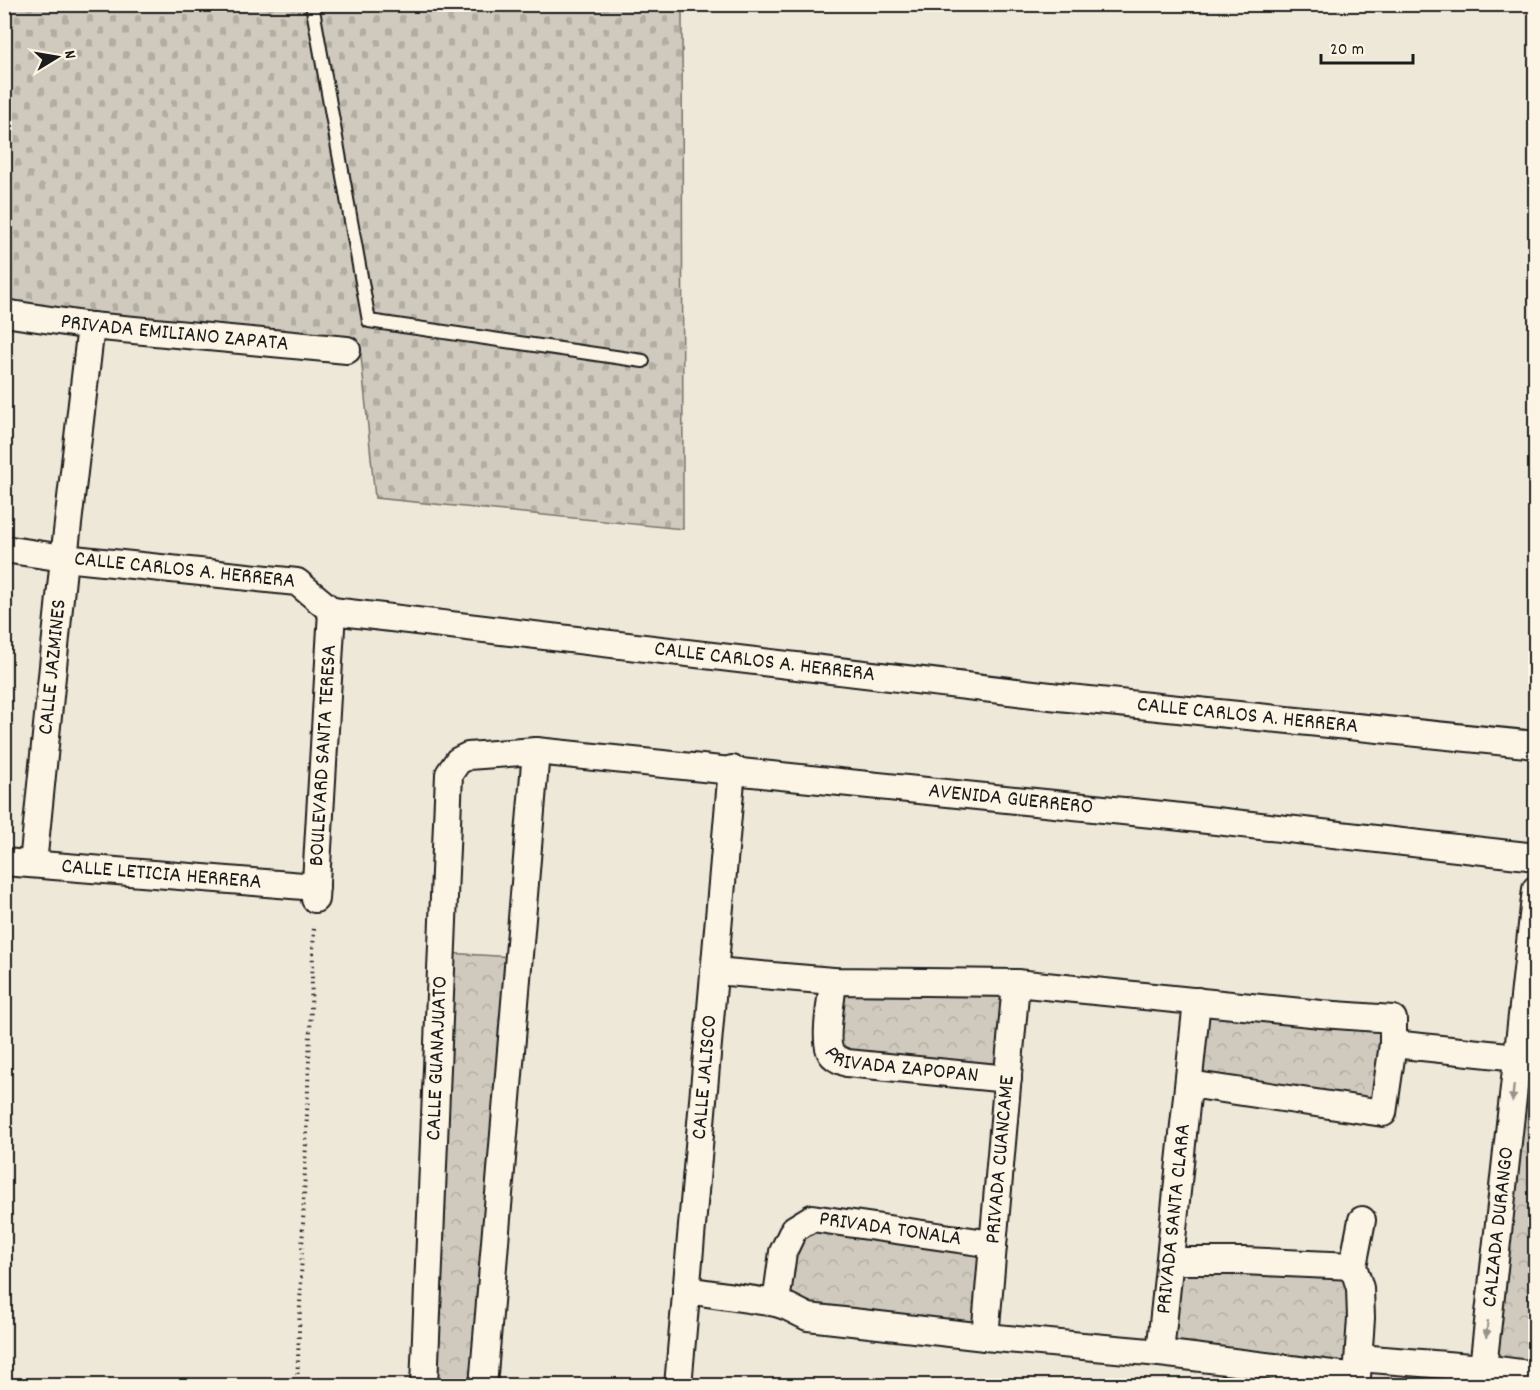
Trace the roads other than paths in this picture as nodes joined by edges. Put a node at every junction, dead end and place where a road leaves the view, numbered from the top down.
1 (312, 4) edge
2 (4, 313) edge
3 (91, 326) junction
4 (347, 350) dead end
5 (643, 361) dead end
6 (4, 549) edge
7 (64, 558) junction
8 (332, 610) junction
9 (1536, 746) edge
10 (536, 751) junction
11 (484, 754) joint
12 (732, 769) junction
13 (1536, 857) edge
14 (4, 862) edge
15 (33, 864) junction
16 (1536, 889) edge
17 (315, 893) joint
18 (714, 971) junction
19 (833, 981) junction
20 (1016, 983) junction
21 (1197, 1001) junction
22 (1393, 1044) junction
23 (1526, 1057) edge
24 (1008, 1079) junction
25 (1189, 1084) junction
26 (1362, 1220) dead end
27 (993, 1244) junction
28 (1170, 1261) junction
29 (1353, 1266) junction
30 (686, 1290) junction
31 (776, 1304) junction
32 (985, 1337) junction
33 (1160, 1353) junction
34 (1359, 1358) junction
35 (1536, 1375) edge
36 (1482, 1377) edge
37 (424, 1386) edge
38 (483, 1386) edge
39 (678, 1386) edge

1 - 5 lane
2 - 3 street, PRIVADA EMILIANO ZAPATA
3 - 4 street, PRIVADA EMILIANO ZAPATA
3 - 7 street, CALLE JAZMINES
6 - 7 street, CALLE CARLOS A. HERRERA
7 - 8 street, CALLE CARLOS A. HERRERA
7 - 15 street, CALLE JAZMINES
8 - 9 street, CALLE CARLOS A. HERRERA
8 - 17 street, BOULEVARD SANTA TERESA
10 - 11 street, AVENIDA GUERRERO
10 - 12 street, AVENIDA GUERRERO
10 - 38 street
11 - 37 street, CALLE GUANAJUATO
12 - 13 street, AVENIDA GUERRERO
12 - 18 street, CALLE JALISCO
14 - 15 street, CALLE LETICIA HERRERA
15 - 17 street, CALLE LETICIA HERRERA
16 - 23 street, CALZADA DURANGO
18 - 19 street
18 - 30 street, CALLE JALISCO
19 - 20 street
19 - 24 street, PRIVADA ZAPOPAN
20 - 21 street
20 - 24 street, PRIVADA CUANCAME
21 - 22 street
21 - 25 street, PRIVADA SANTA CLARA
22 - 23 street
22 - 25 street
23 -> 36 street, CALZADA DURANGO
24 - 27 street, PRIVADA CUANCAME
25 - 28 street, PRIVADA SANTA CLARA
26 - 29 street
27 - 31 street, PRIVADA TONALÁ
27 - 32 street, PRIVADA CUANCAME
28 - 29 street
28 - 33 street, PRIVADA SANTA CLARA
29 - 34 street
30 - 31 street
30 - 39 street, CALLE JALISCO
31 - 32 street
32 - 33 street
33 - 34 street
34 - 36 street
35 - 36 street

